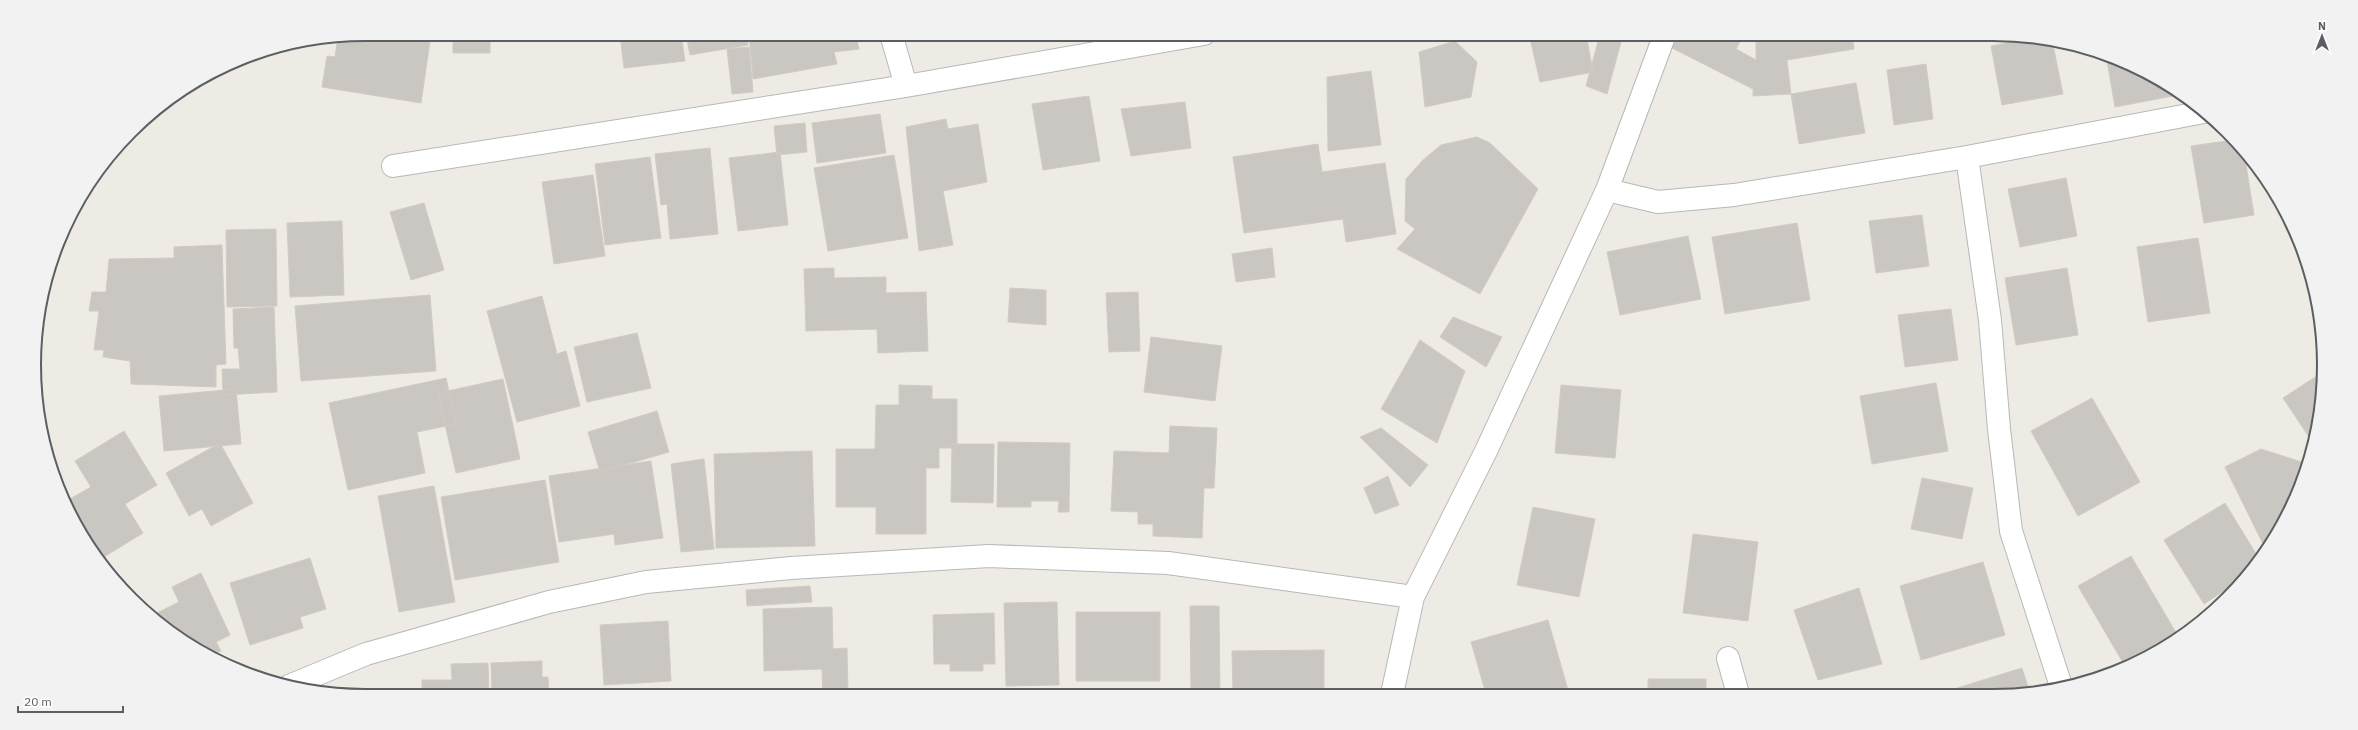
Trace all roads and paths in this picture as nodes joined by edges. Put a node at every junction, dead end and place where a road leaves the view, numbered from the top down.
1 (893, 41) edge
2 (1164, 41) edge
3 (1662, 41) edge
4 (906, 86) junction
5 (2197, 113) edge
6 (1967, 157) junction
7 (393, 166) dead end
8 (1607, 190) junction
9 (1413, 597) junction
10 (1728, 658) dead end
11 (298, 682) edge
12 (2060, 682) edge
13 (1393, 689) edge
14 (1737, 689) edge

1 - 4 street
2 - 4 street
3 - 8 street
4 - 7 street
5 - 6 street
6 - 8 street
6 - 12 street
8 - 9 street
9 - 11 street
9 - 13 street
10 - 14 street

